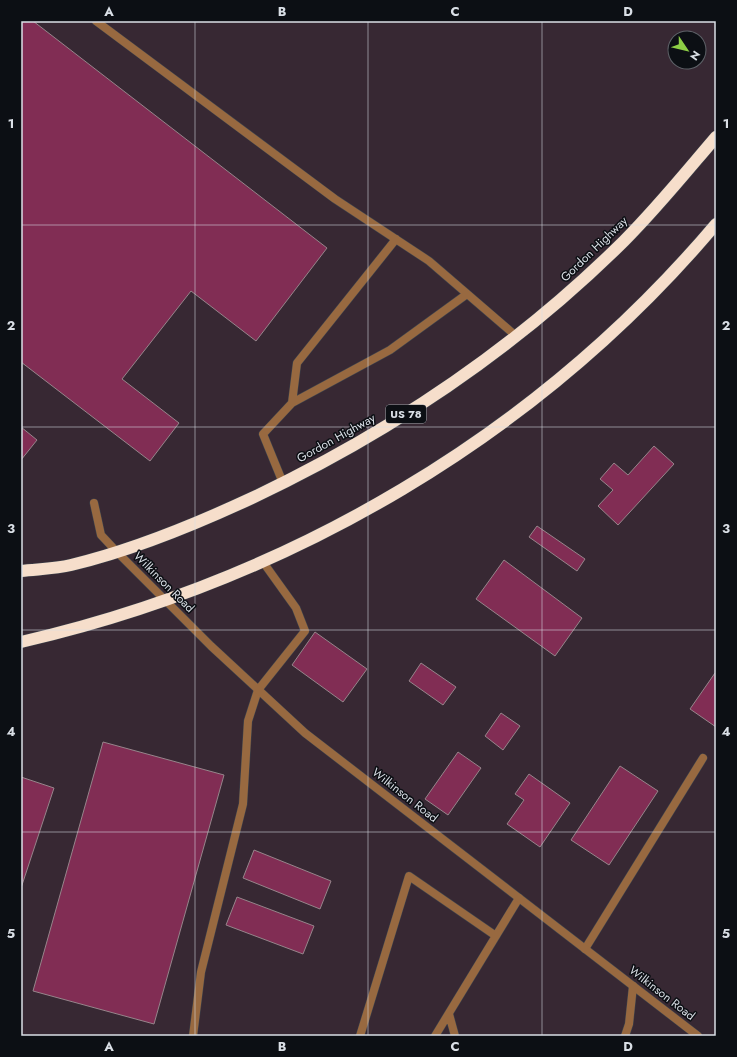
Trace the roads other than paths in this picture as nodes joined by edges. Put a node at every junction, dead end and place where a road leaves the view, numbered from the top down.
1 (96, 21) edge
2 (716, 137) edge
3 (716, 224) edge
4 (396, 240) junction
5 (467, 294) junction
6 (516, 336) junction
7 (292, 403) junction
8 (283, 483) junction
9 (94, 503) dead end
10 (117, 552) junction
11 (263, 562) junction
12 (21, 571) edge
13 (165, 601) junction
14 (21, 642) edge
15 (258, 690) junction
16 (703, 758) dead end
17 (519, 898) junction
18 (496, 936) junction
19 (585, 949) junction
20 (633, 986) junction
21 (449, 1014) junction
22 (193, 1036) edge
23 (360, 1036) edge
24 (435, 1036) edge
25 (455, 1036) edge
26 (625, 1036) edge
27 (698, 1036) edge

1 - 4 street
2 - 6 highway, Gordon Highway / US 78
3 - 11 highway
4 - 5 street
4 - 7 street
5 - 6 street
5 - 7 street
6 - 8 highway, Gordon Highway / US 78
7 - 8 street
8 - 10 highway, Gordon Highway / US 78
9 - 10 street, Wilkinson Road
10 - 12 highway, Gordon Highway / US 78
10 - 13 street, Wilkinson Road
11 - 13 highway
11 - 15 street
13 - 14 highway
13 - 15 street, Wilkinson Road
15 - 17 street, Wilkinson Road
15 - 22 street
16 - 19 street
17 - 18 street
17 - 19 street, Wilkinson Road
18 - 21 street
18 - 23 street
19 - 20 street, Wilkinson Road
20 - 26 street
20 - 27 street, Wilkinson Road
21 - 24 street
21 - 25 street

